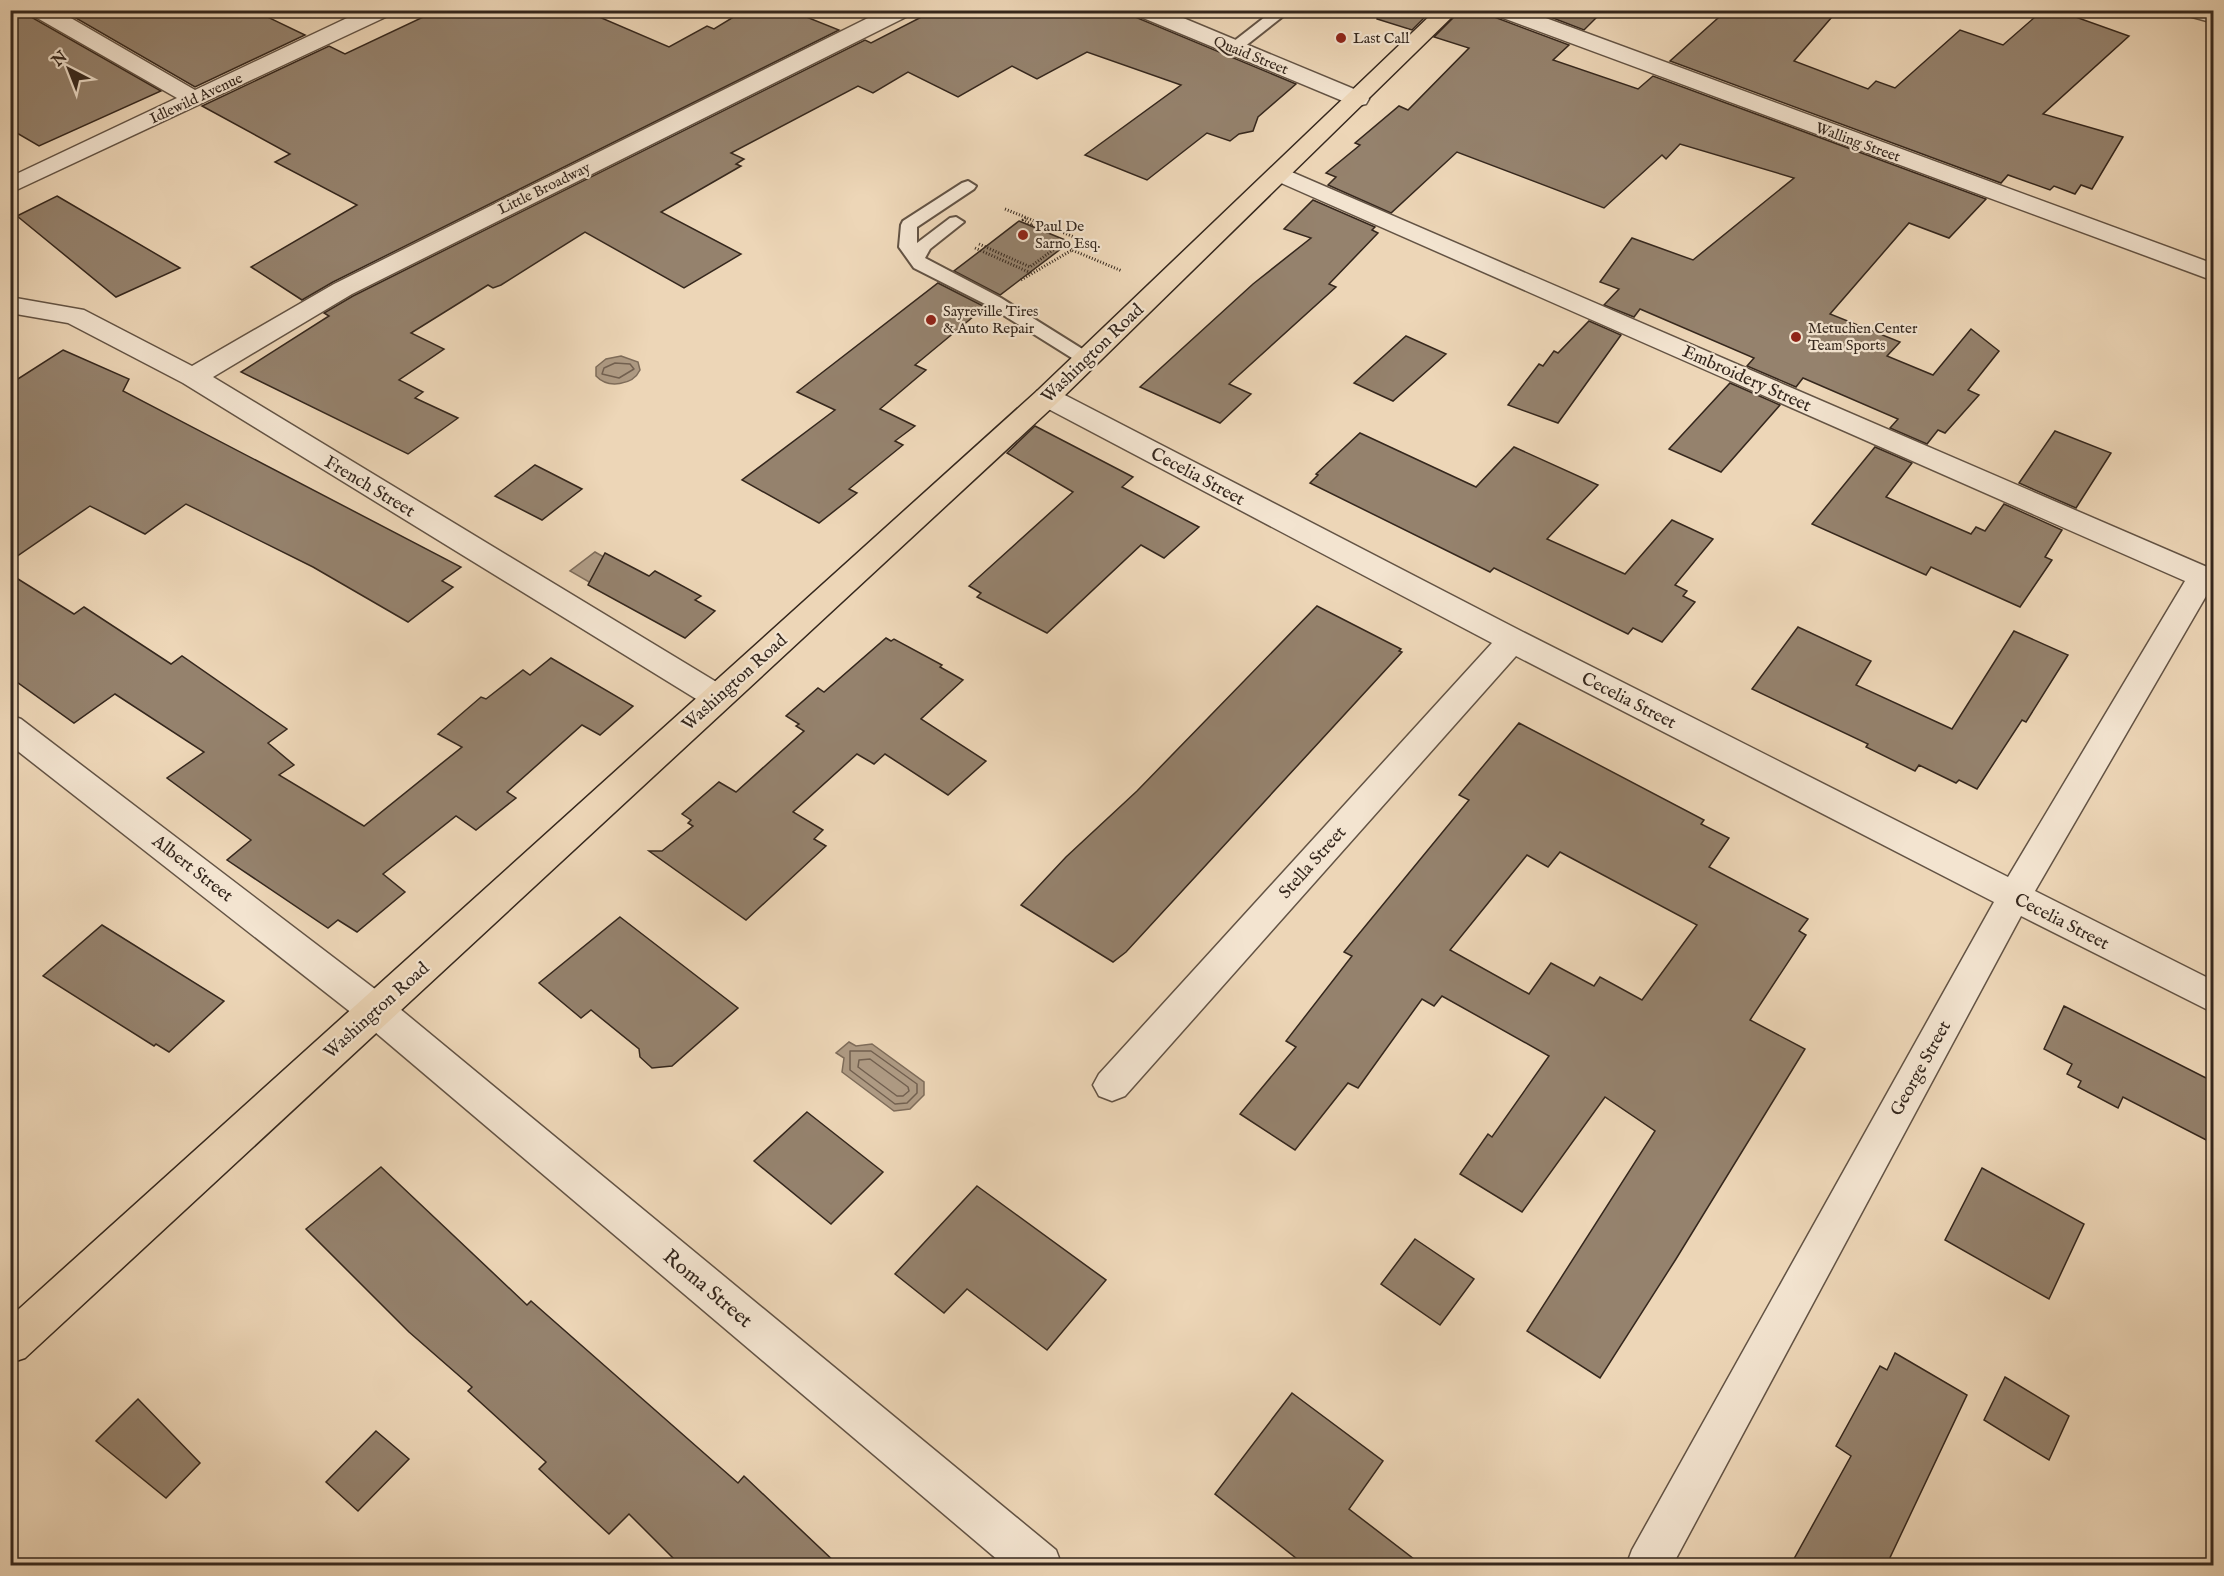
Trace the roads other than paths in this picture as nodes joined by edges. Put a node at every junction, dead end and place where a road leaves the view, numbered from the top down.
1 (40, 10) edge
2 (382, 10) edge
3 (902, 10) edge
4 (1144, 10) edge
5 (1284, 10) edge
6 (1449, 10) edge
7 (1503, 10) edge
8 (2193, 10) edge
9 (2214, 17) edge
10 (1234, 48) junction
11 (195, 99) junction
12 (1358, 99) junction
13 (1280, 174) junction
14 (10, 186) edge
15 (968, 186) dead end
16 (956, 222) dead end
17 (916, 258) junction
18 (2214, 273) edge
19 (10, 305) edge
20 (1086, 359) junction
21 (193, 377) junction
22 (1047, 397) junction
23 (2208, 579) edge
24 (1512, 640) junction
25 (717, 698) junction
26 (10, 727) edge
27 (2014, 897) junction
28 (2214, 998) edge
29 (375, 1010) junction
30 (1112, 1085) dead end
31 (10, 1344) edge
32 (1040, 1566) edge
33 (1648, 1566) edge

1 - 11 street
2 - 11 street, Idlewild Avenue
3 - 21 street, Little Broadway
4 - 10 street, Quaid Street
5 - 10 lane
6 - 12 main road, Washington Road
7 - 18 street, Walling Street
8 - 9 street
10 - 12 street, Quaid Street
11 - 14 street, Idlewild Avenue
12 - 13 main road, Washington Road
13 - 20 main road, Washington Road
13 - 23 street, Embroidery Street
15 - 17 lane
16 - 17 lane
17 - 20 lane
19 - 21 street, French Street
20 - 22 main road, Washington Road
21 - 25 street, French Street
22 - 24 street, Cecelia Street
22 - 25 main road, Washington Road
23 - 27 street, George Street
24 - 27 street, Cecelia Street
24 - 30 street, Stella Street
25 - 29 main road, Washington Road
26 - 29 street, Albert Street
27 - 28 street, Cecelia Street
27 - 33 street, George Street
29 - 31 main road, Washington Road
29 - 32 street, Roma Street

